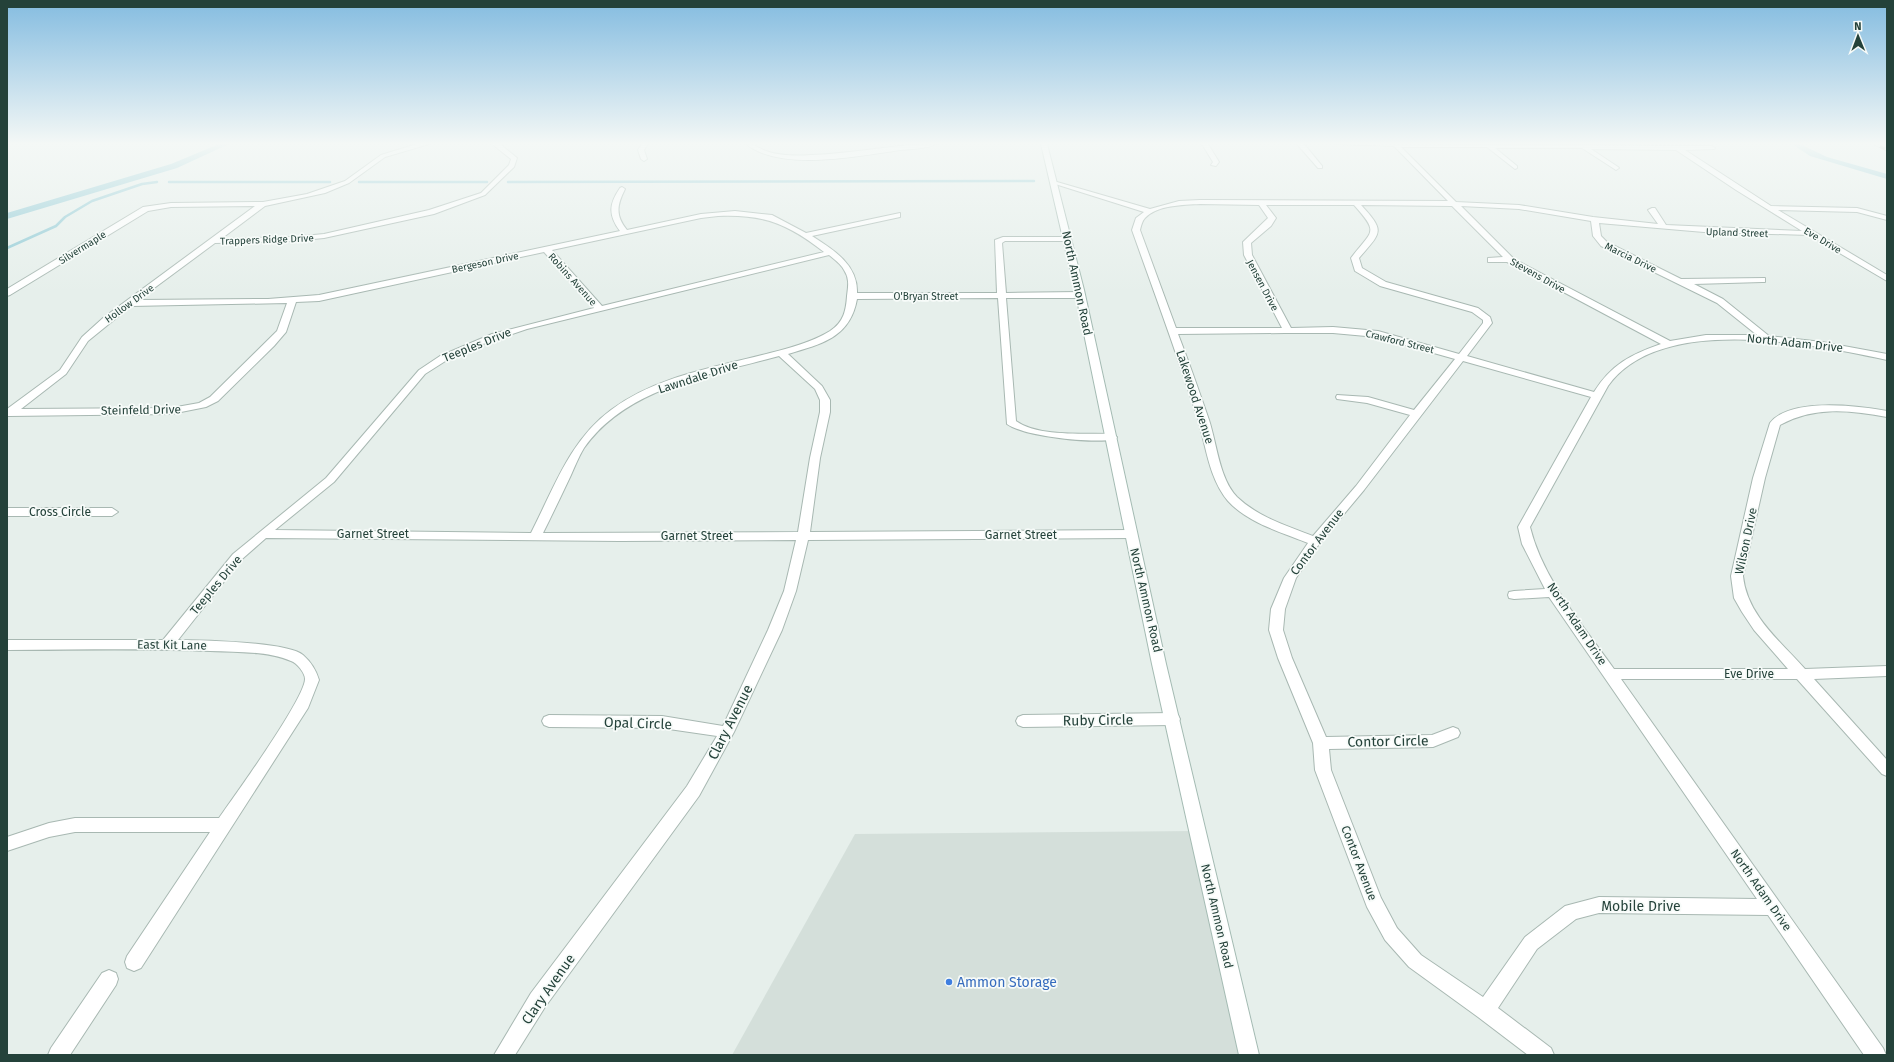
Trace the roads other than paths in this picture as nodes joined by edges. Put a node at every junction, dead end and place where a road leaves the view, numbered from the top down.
1 (310, 194) edge
2 (484, 194) edge
3 (620, 194) edge
4 (1057, 194) edge
5 (1091, 194) edge
6 (1442, 194) edge
7 (1747, 194) edge
8 (1261, 203) junction
9 (263, 204) junction
10 (1356, 204) junction
11 (1452, 204) junction
12 (1771, 208) junction
13 (1652, 210) dead end
14 (1150, 211) junction
15 (897, 215) dead end
16 (1887, 218) edge
17 (1595, 220) junction
18 (1664, 227) junction
19 (625, 232) junction
20 (1811, 233) junction
21 (806, 235) junction
22 (1067, 239) junction
23 (214, 241) junction
24 (546, 249) junction
25 (829, 253) junction
26 (1509, 259) junction
27 (1491, 260) dead end
28 (1887, 279) edge
29 (1762, 280) dead end
30 (1684, 282) junction
31 (7, 293) edge
32 (1001, 295) junction
33 (1080, 295) junction
34 (852, 296) junction
35 (292, 301) junction
36 (129, 303) junction
37 (600, 309) junction
38 (1288, 330) junction
39 (1173, 331) junction
40 (1765, 337) junction
41 (1667, 343) junction
42 (780, 353) junction
43 (1887, 357) edge
44 (1461, 358) junction
45 (1597, 396) junction
46 (1341, 397) dead end
47 (8, 413) edge
48 (1416, 414) junction
49 (1887, 414) edge
50 (1112, 437) junction
51 (7, 512) edge
52 (112, 512) dead end
53 (263, 534) junction
54 (1131, 534) junction
55 (536, 535) junction
56 (803, 536) junction
57 (1315, 541) junction
58 (1554, 593) junction
59 (1514, 595) dead end
60 (168, 644) junction
61 (7, 645) edge
62 (1887, 671) edge
63 (1612, 674) junction
64 (1802, 674) junction
65 (1172, 719) junction
66 (549, 721) dead end
67 (1023, 722) dead end
68 (727, 732) junction
69 (1453, 733) dead end
70 (1321, 743) junction
71 (1887, 770) edge
72 (224, 825) junction
73 (7, 844) edge
74 (1772, 907) junction
75 (134, 962) dead end
76 (109, 979) dead end
77 (1485, 1010) junction
78 (58, 1055) edge
79 (504, 1055) edge
80 (1249, 1055) edge
81 (1544, 1055) edge
82 (1876, 1055) edge

1 - 9 street
2 - 23 street, Trappers Ridge Drive
3 - 19 street
4 - 22 street, North Ammon Road
5 - 14 street
6 - 11 street, Stevens Drive
7 - 12 street, Eve Drive
8 - 10 street, Upland Street
8 - 14 street, Upland Street
8 - 38 street, Jensen Drive
9 - 23 street, Hollow Drive
9 - 31 street, Silvermaple
10 - 11 street, Upland Street
10 - 44 street, Contor Avenue
11 - 17 street, Upland Street
11 - 26 street, Stevens Drive
12 - 16 street
12 - 20 street, Eve Drive
13 - 18 street
14 - 39 street, Lakewood Avenue
15 - 21 street
17 - 18 street, Upland Street
17 - 30 street, Marcia Drive
18 - 20 street, Upland Street
19 - 21 street, Bergeson Drive
19 - 24 street, Bergeson Drive
20 - 28 street, Eve Drive
21 - 25 street, Bergeson Drive
22 - 32 street
22 - 33 street, North Ammon Road
23 - 36 street, Hollow Drive
24 - 35 street, Bergeson Drive
24 - 37 street, Robins Avenue
25 - 34 street, Lawndale Drive
25 - 37 street, Teeples Drive
26 - 27 street
26 - 41 street, Stevens Drive
29 - 30 street, Marcia Drive
30 - 40 street, Marcia Drive
32 - 33 street, O'Bryan Street
32 - 34 street, O'Bryan Street
32 - 50 street
33 - 50 street, North Ammon Road
34 - 42 street, Lawndale Drive
35 - 36 street, Bergeson Drive
35 - 47 street, Steinfeld Drive
36 - 47 street, Hollow Drive
37 - 53 street, Teeples Drive
38 - 39 street, Crawford Street
38 - 44 street, Crawford Street
39 - 57 street, Lakewood Avenue
40 - 41 street, North Adam Drive
40 - 43 street, North Adam Drive
41 - 45 street, North Adam Drive
42 - 55 street, Lawndale Drive
42 - 56 street, Clary Avenue
44 - 45 street, Crawford Street
44 - 48 street, Contor Avenue
45 - 58 street, North Adam Drive
46 - 48 street
48 - 57 street, Contor Avenue
49 - 64 street, Wilson Drive
50 - 54 street, North Ammon Road
51 - 52 street, Cross Circle
53 - 55 street, Garnet Street
53 - 60 street, Teeples Drive
54 - 56 street, Garnet Street
54 - 65 street, North Ammon Road
55 - 56 street, Garnet Street
56 - 68 street, Clary Avenue
57 - 70 street, Contor Avenue
58 - 59 street
58 - 63 street, North Adam Drive
60 - 61 street, East Kit Lane
60 - 72 street, East Kit Lane
62 - 64 street, Eve Drive
63 - 64 street, Eve Drive
63 - 74 street, North Adam Drive
64 - 71 street, Wilson Drive
65 - 67 street, Ruby Circle
65 - 80 street, North Ammon Road
66 - 68 street, Opal Circle
68 - 79 street, Clary Avenue
69 - 70 street, Contor Circle
70 - 77 street, Contor Avenue
72 - 73 street
72 - 75 street, East Kit Lane
74 - 77 street, Mobile Drive
74 - 82 street, North Adam Drive
76 - 78 street
77 - 81 street, Contor Avenue

